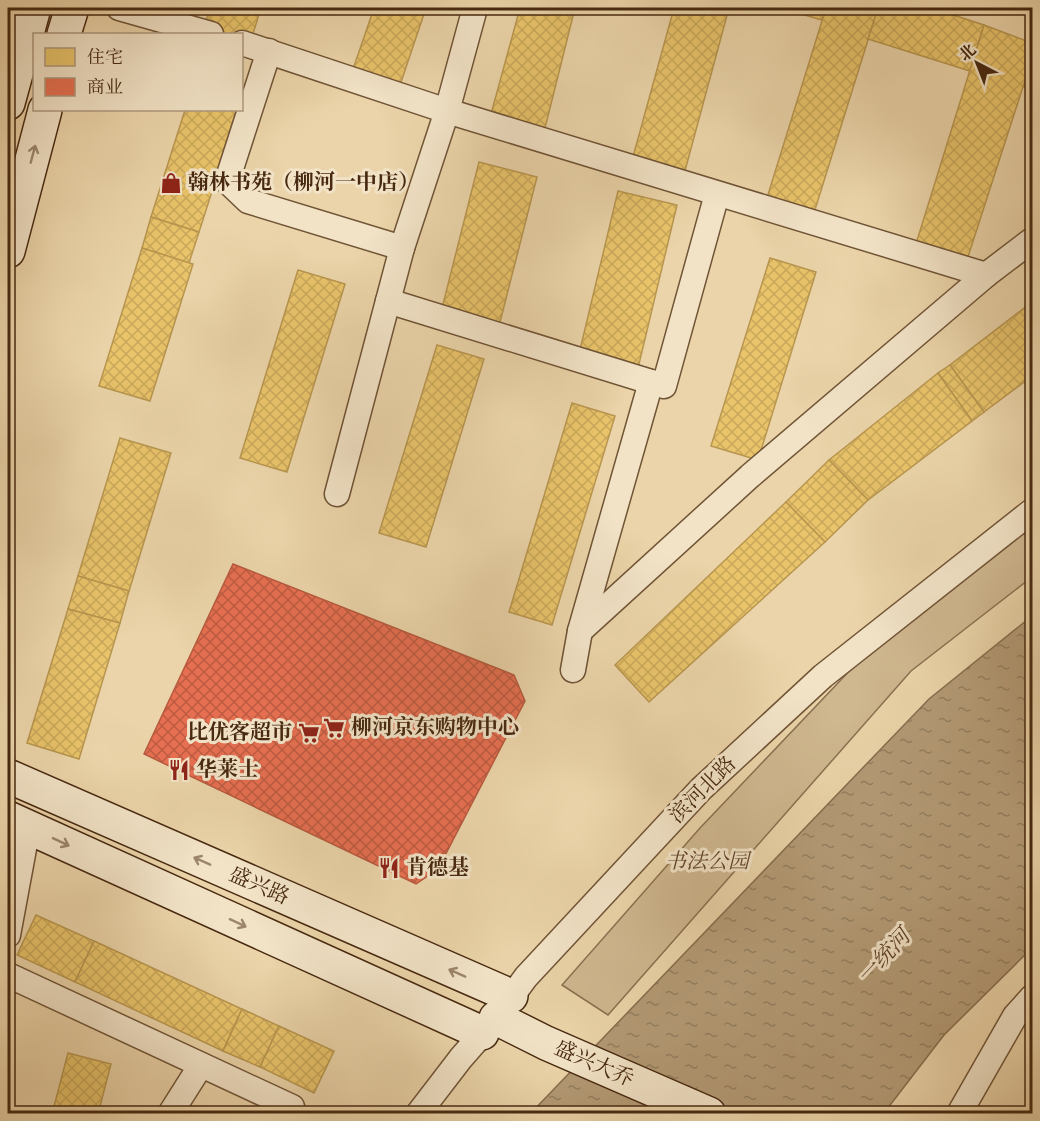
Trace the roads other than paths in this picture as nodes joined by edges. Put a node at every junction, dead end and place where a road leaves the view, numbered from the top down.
1 (34, 8) edge
2 (72, 8) edge
3 (119, 8) edge
4 (475, 8) edge
5 (64, 33) edge
6 (207, 33) edge
7 (243, 43) edge
8 (269, 51) junction
9 (8, 103) edge
10 (45, 111) edge
11 (447, 111) junction
12 (717, 194) junction
13 (1032, 240) edge
14 (402, 248) junction
15 (8, 251) edge
16 (986, 275) junction
17 (388, 301) junction
18 (651, 382) junction
19 (337, 494) dead end
20 (1032, 512) edge
21 (580, 631) junction
22 (573, 670) dead end
23 (8, 776) edge
24 (18, 823) edge
25 (8, 935) edge
26 (8, 975) edge
27 (1032, 997) edge
28 (496, 1016) junction
29 (201, 1065) junction
30 (292, 1107) dead end
31 (170, 1113) edge
32 (418, 1113) edge
33 (709, 1113) edge
34 (959, 1113) edge

1 - 9 street
2 - 5 street
3 - 6 street
4 - 11 street
7 - 8 street
8 - 11 street
8 - 14 street
15 -> 10 street
11 - 12 street
11 - 14 street
12 - 16 street
12 - 18 street
13 - 16 street
14 - 17 street
16 - 21 street
17 - 18 street
17 - 19 street
18 - 21 street
20 - 28 street, 滨河北路
21 - 22 street
28 -> 23 street, 盛兴路
24 - 25 street
24 -> 28 street, 盛兴路
26 - 29 street
27 - 34 street
28 - 32 street, 滨河北路
28 - 33 street, 盛兴大乔
29 - 30 street
29 - 31 street

